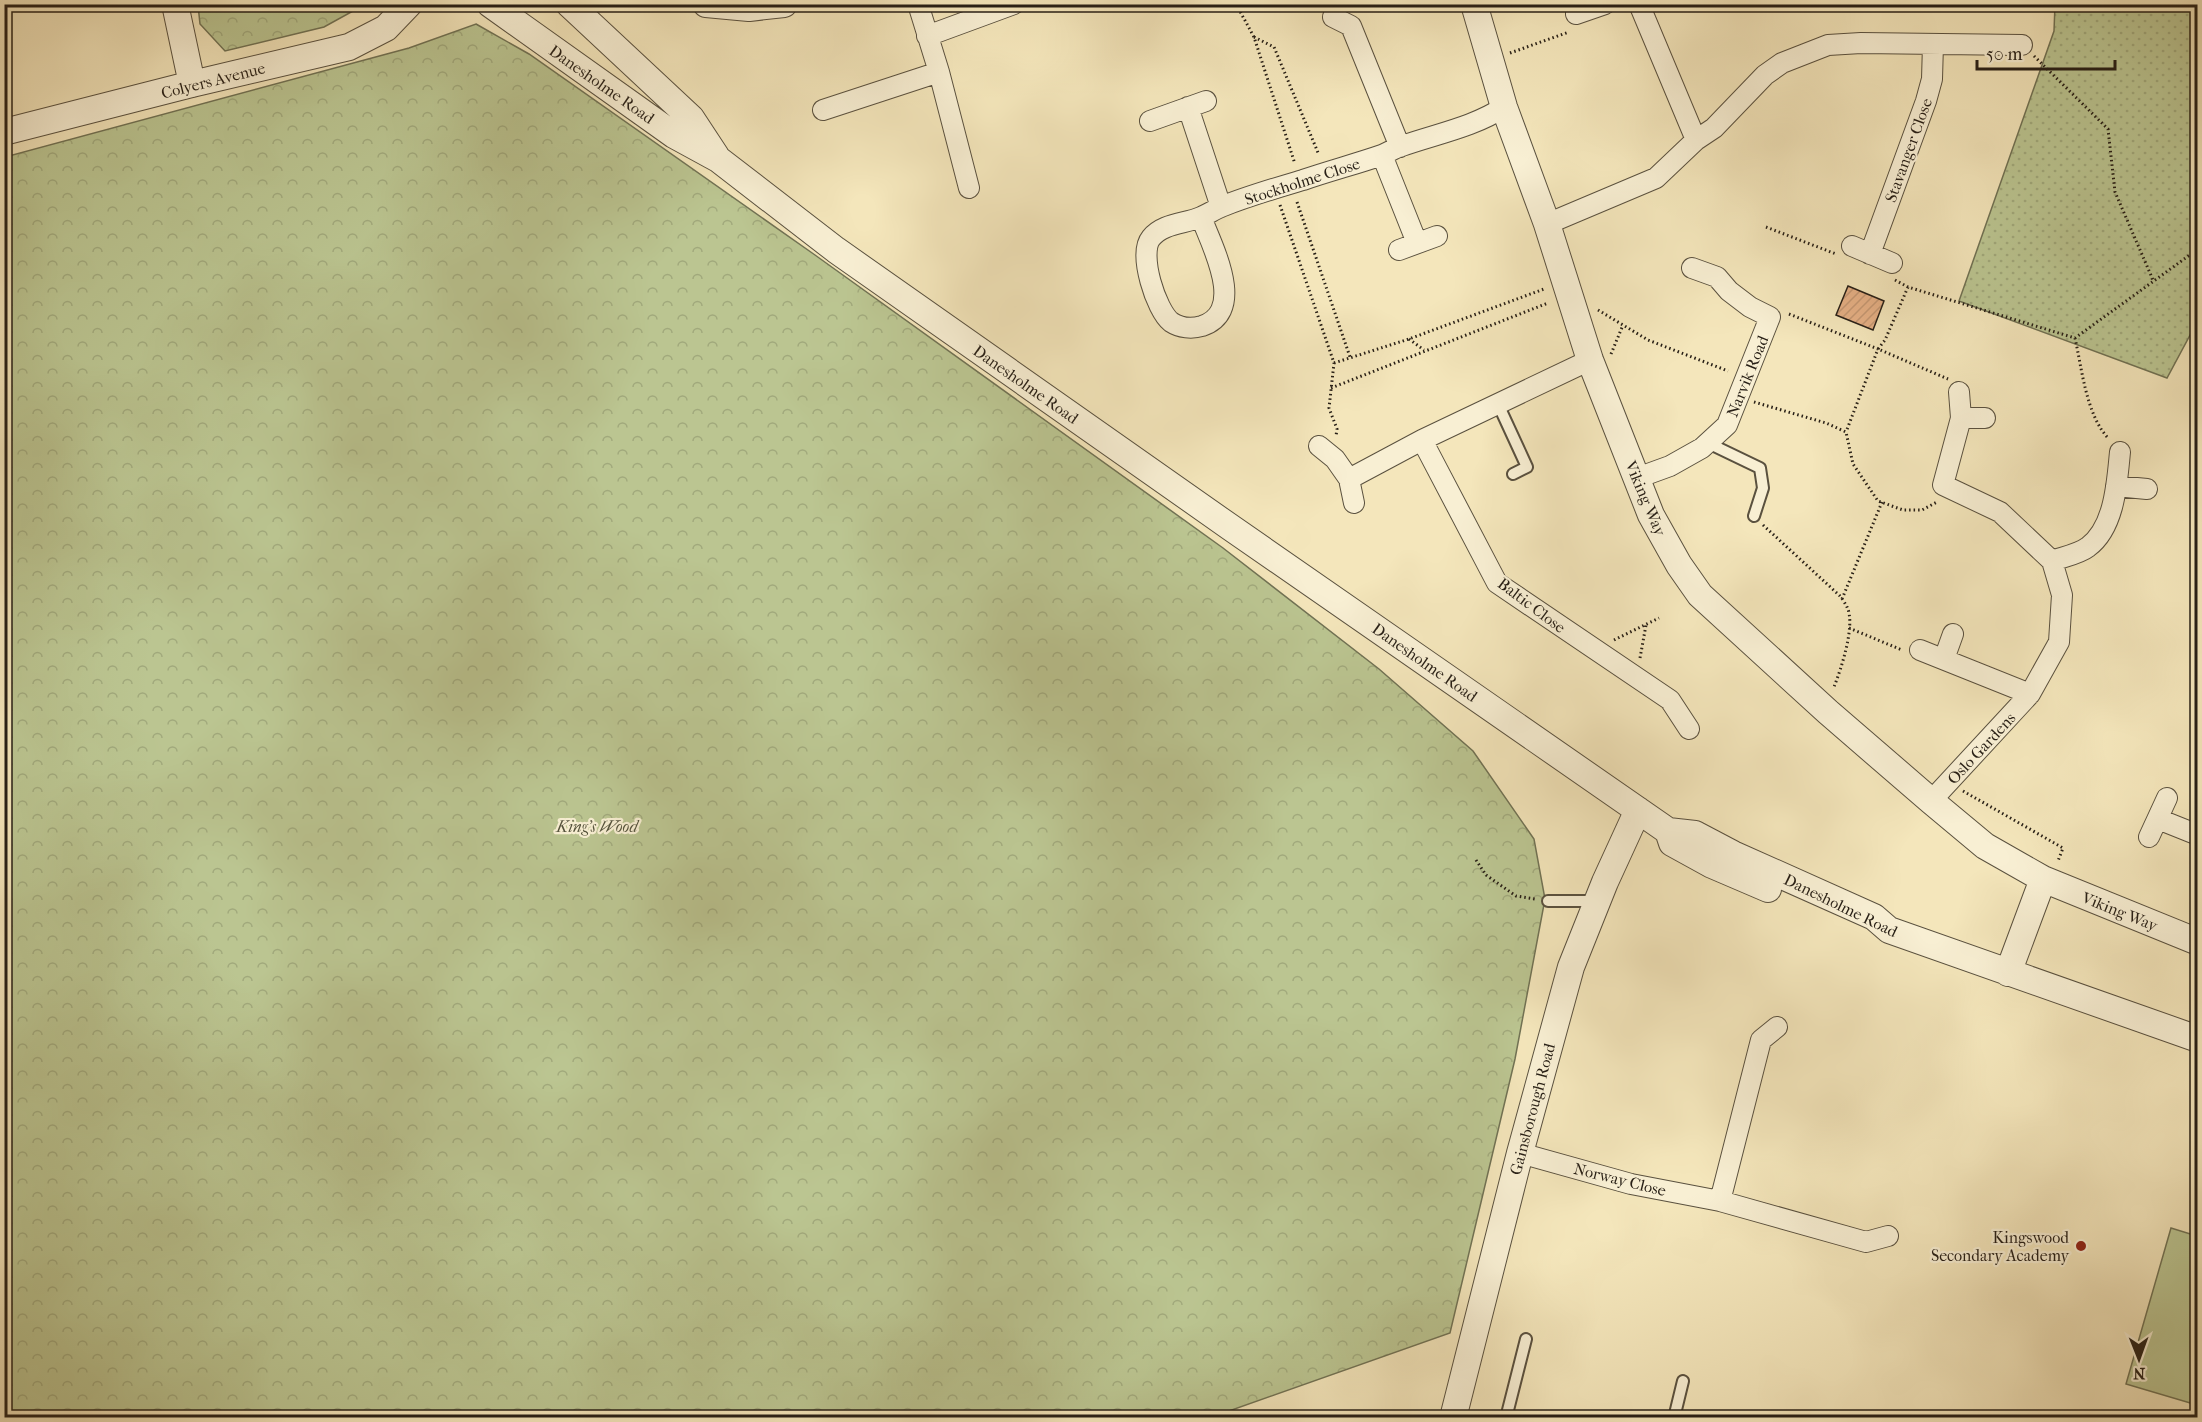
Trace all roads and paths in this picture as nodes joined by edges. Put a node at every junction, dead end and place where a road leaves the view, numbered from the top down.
1 (175, 4) edge
2 (409, 4) edge
3 (490, 4) edge
4 (568, 4) edge
5 (706, 4) edge
6 (784, 4) edge
7 (918, 4) edge
8 (1014, 4) edge
9 (1236, 4) edge
10 (1474, 4) edge
11 (1605, 4) edge
12 (1640, 4) edge
13 (1576, 14) joint
14 (1333, 17) dead end
15 (927, 36) junction
16 (1254, 37) junction
17 (1934, 44) junction
18 (2022, 45) joint
19 (1491, 59) junction
20 (939, 72) junction
21 (192, 84) junction
22 (1504, 107) junction
23 (823, 110) dead end
24 (1150, 121) dead end
25 (4, 132) edge
26 (1696, 140) junction
27 (1391, 151) junction
28 (718, 159) junction
29 (1326, 172) junction
30 (1288, 184) junction
31 (969, 188) dead end
32 (1221, 207) junction
33 (1201, 217) junction
34 (1547, 224) junction
35 (1766, 226) dead end
36 (1437, 236) dead end
37 (2198, 249) edge
38 (1853, 252) junction
39 (1692, 268) dead end
40 (1890, 270) joint
41 (2154, 281) junction
42 (1908, 286) junction
43 (1569, 291) junction
44 (1770, 317) junction
45 (2075, 338) junction
46 (1409, 339) junction
47 (1878, 349) junction
48 (1424, 350) junction
49 (1350, 357) junction
50 (1590, 360) junction
51 (1334, 363) junction
52 (1746, 378) junction
53 (1331, 388) junction
54 (1959, 392) joint
55 (1738, 398) junction
56 (1498, 404) junction
57 (1961, 418) junction
58 (1985, 418) dead end
59 (1846, 432) junction
60 (1422, 440) junction
61 (1708, 443) junction
62 (1319, 446) dead end
63 (2120, 452) joint
64 (1335, 459) junction
65 (1513, 474) dead end
66 (1637, 478) junction
67 (1349, 479) junction
68 (2116, 486) junction
69 (2147, 489) dead end
70 (1958, 492) junction
71 (1882, 502) junction
72 (1354, 503) dead end
73 (1754, 516) joint
74 (2052, 561) junction
75 (1842, 599) junction
76 (1659, 618) dead end
77 (1646, 624) junction
78 (1849, 628) junction
79 (1953, 634) dead end
80 (1593, 650) junction
81 (1920, 650) joint
82 (1944, 659) junction
83 (1632, 676) junction
84 (1832, 694) dead end
85 (2030, 694) junction
86 (1689, 729) dead end
87 (1949, 782) junction
88 (2167, 798) dead end
89 (1931, 801) junction
90 (1638, 810) junction
91 (2158, 819) junction
92 (2198, 835) edge
93 (2149, 837) dead end
94 (1476, 860) dead end
95 (2046, 880) junction
96 (1548, 901) joint
97 (1598, 901) junction
98 (2198, 942) edge
99 (2008, 972) junction
100 (1777, 1027) dead end
101 (2198, 1039) edge
102 (1520, 1153) junction
103 (1720, 1201) junction
104 (1888, 1236) dead end
105 (1526, 1339) dead end
106 (1683, 1381) dead end
107 (1453, 1418) edge
108 (1506, 1418) edge
109 (1674, 1418) edge

1 - 21 street
2 - 21 street, Colyers Avenue
3 - 28 street, Danesholme Road
4 - 28 street, Danesholme Road
5 - 6 street
7 - 15 street
8 - 15 street
9 - 16 path
10 - 19 street, Viking Way
11 - 13 street
12 - 26 street
13 - 19 path
14 - 27 street, Stockholme Close
15 - 20 street
16 - 29 path
16 - 30 path
17 - 18 street
17 - 26 street
17 - 38 street, Stavanger Close
18 - 41 path
19 - 22 street, Viking Way
20 - 23 street
20 - 31 street
21 - 25 street, Colyers Avenue
22 - 27 street, Stockholme Close
22 - 34 street, Viking Way
24 - 32 street, Stockholme Close
26 - 34 street
27 - 29 street, Stockholme Close
27 - 36 street, Stockholme Close
28 - 90 street, Danesholme Road
29 - 30 street, Stockholme Close
30 - 32 street, Stockholme Close
30 - 49 path
30 - 51 path
32 - 33 street, Stockholme Close
33 - 33 street, Stockholme Close
34 - 43 street, Viking Way
35 - 38 path
37 - 41 path
38 - 40 street
39 - 44 street, Narvik Road
40 - 42 path
41 - 45 path
42 - 45 path
42 - 47 path
43 - 46 path
43 - 48 path
43 - 50 street, Viking Way
43 - 52 path
44 - 47 path
44 - 52 street, Narvik Road
45 - 63 path
46 - 48 path
46 - 49 path
47 - 54 path
47 - 59 path
48 - 53 path
49 - 51 path
50 - 56 street
50 - 66 street, Viking Way
51 - 53 path
52 - 55 street, Narvik Road
53 - 64 path
54 - 57 street
55 - 59 path
55 - 61 street, Narvik Road
56 - 60 street
56 - 65 lane
57 - 58 street
57 - 70 street
59 - 71 path
60 - 67 street
60 - 80 street, Baltic Close
61 - 66 street, Narvik Road
61 - 73 lane
62 - 64 street
63 - 68 street
64 - 67 street
66 - 89 street, Viking Way
67 - 72 street
68 - 69 street
68 - 74 street
70 - 71 path
70 - 74 street
71 - 75 path
73 - 75 path
74 - 85 street, Oslo Gardens
75 - 78 path
76 - 77 path
77 - 80 path
77 - 83 path
78 - 81 path
78 - 84 path
79 - 82 street
80 - 83 street, Baltic Close
81 - 82 street, Oslo Gardens
82 - 85 street, Oslo Gardens
83 - 86 street, Baltic Close
85 - 87 street, Oslo Gardens
87 - 89 street, Oslo Gardens
87 - 95 path
88 - 91 street
89 - 95 street, Viking Way
90 - 97 street, Gainsborough Road
90 - 99 street, Danesholme Road
91 - 92 street
91 - 93 street
94 - 96 path
95 - 98 street, Viking Way
95 - 99 street
96 - 97 lane
97 - 102 street, Gainsborough Road
99 - 101 street, Danesholme Road
100 - 103 street
102 - 103 street, Norway Close
102 - 107 street, Gainsborough Road
103 - 104 street, Norway Close
105 - 108 lane
106 - 109 lane

